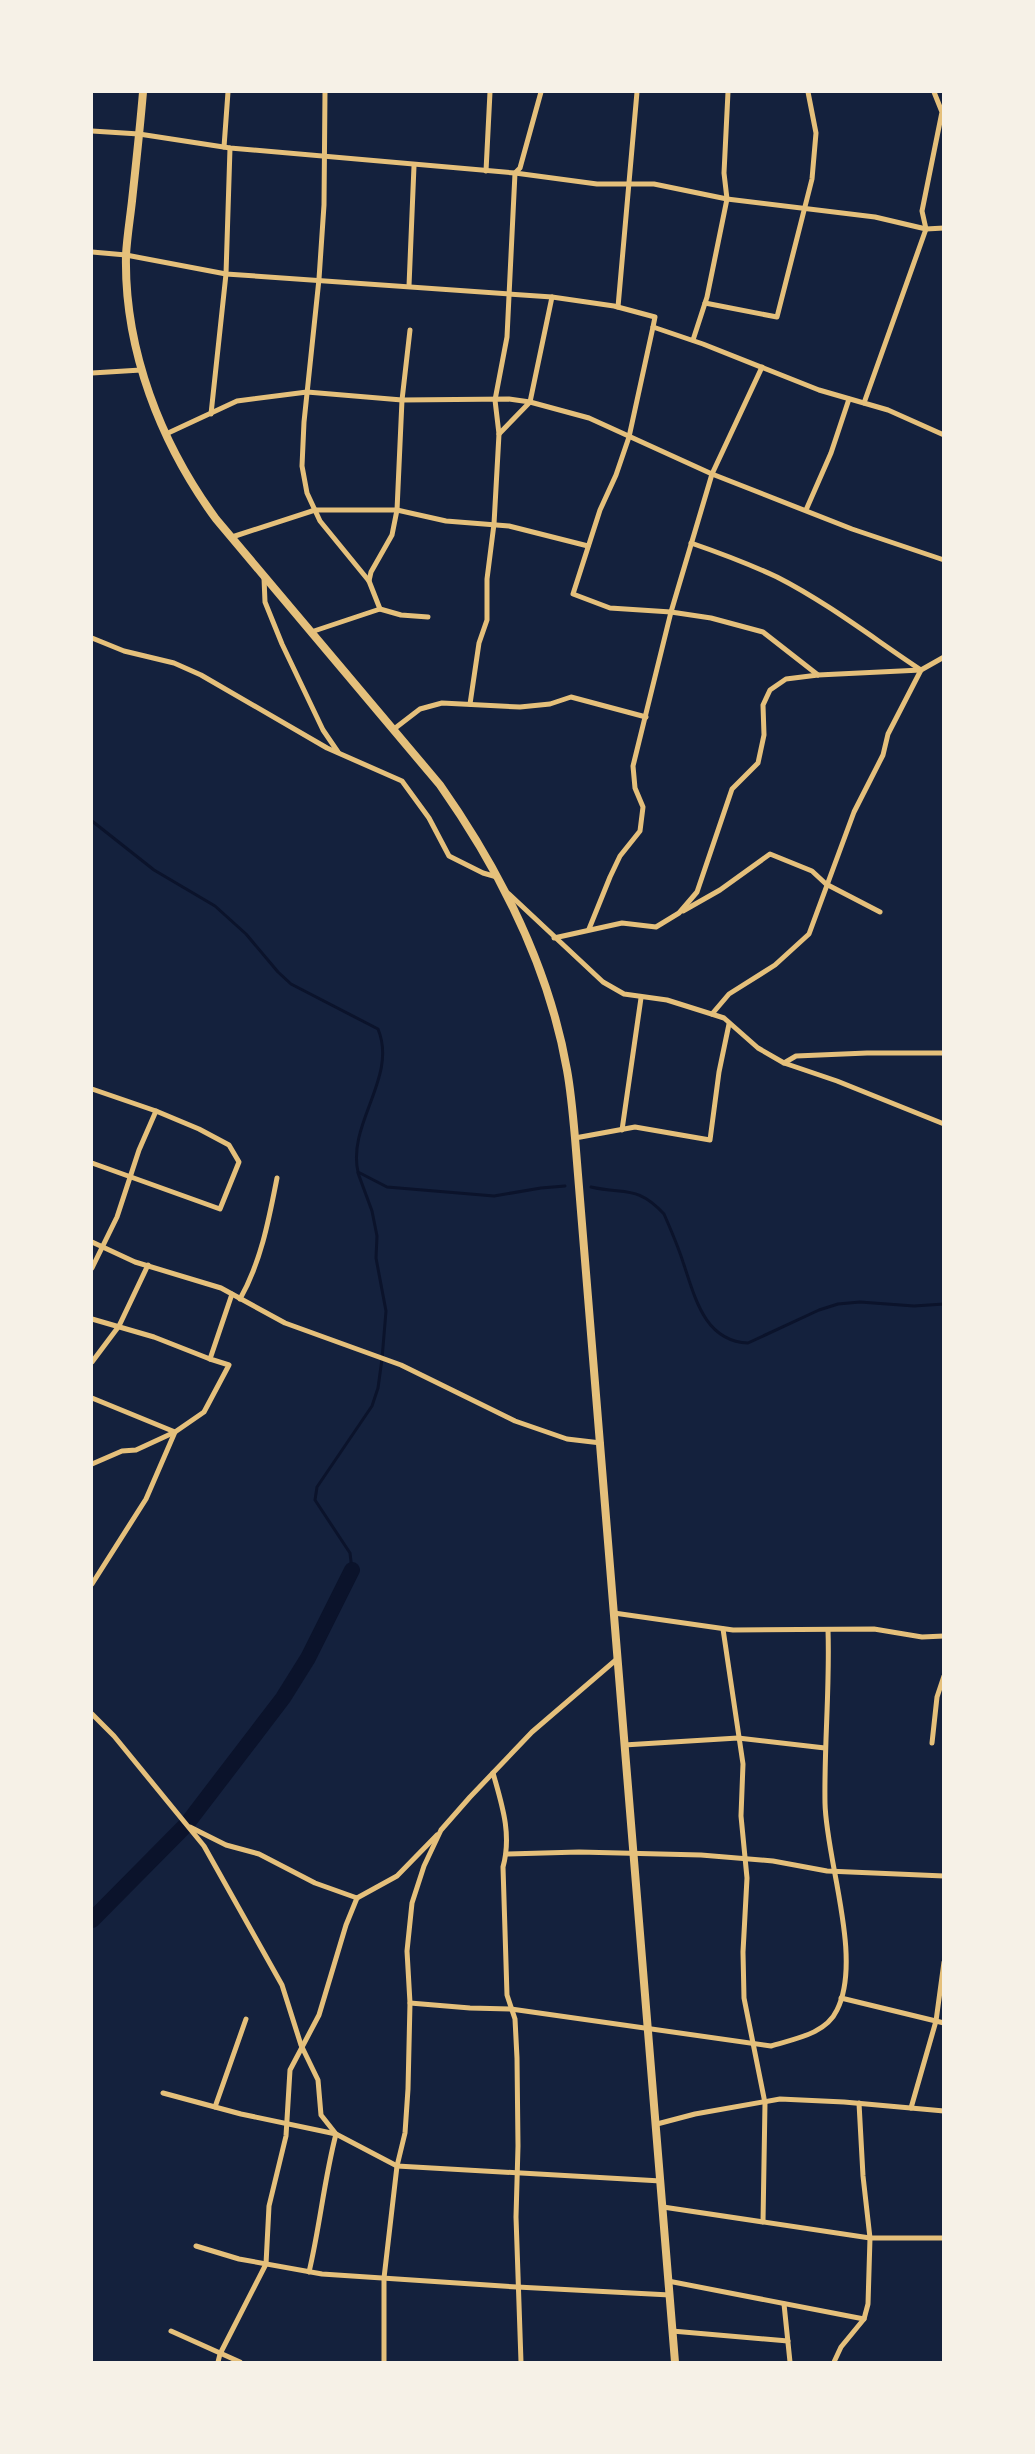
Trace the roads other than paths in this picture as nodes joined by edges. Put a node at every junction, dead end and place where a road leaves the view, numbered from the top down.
1 (143, 92) edge
2 (228, 92) edge
3 (325, 92) edge
4 (490, 92) edge
5 (541, 92) edge
6 (637, 92) edge
7 (728, 92) edge
8 (808, 92) edge
9 (934, 92) edge
10 (92, 131) edge
11 (139, 134) junction
12 (227, 148) junction
13 (323, 156) junction
14 (414, 166) junction
15 (486, 171) junction
16 (515, 173) junction
17 (627, 184) junction
18 (727, 199) junction
19 (805, 210) junction
20 (944, 228) edge
21 (926, 229) junction
22 (92, 252) edge
23 (126, 255) junction
24 (226, 273) junction
25 (319, 279) junction
26 (409, 286) junction
27 (510, 295) junction
28 (552, 297) junction
29 (705, 303) junction
30 (618, 307) junction
31 (653, 327) junction
32 (410, 330) dead end
33 (693, 340) junction
34 (762, 367) junction
35 (141, 370) junction
36 (92, 373) edge
37 (307, 392) junction
38 (849, 399) junction
39 (402, 400) junction
40 (495, 400) junction
41 (530, 402) junction
42 (864, 403) junction
43 (211, 414) junction
44 (166, 434) junction
45 (500, 434) junction
46 (944, 435) edge
47 (629, 437) junction
48 (712, 474) junction
49 (315, 510) junction
50 (398, 510) junction
51 (806, 510) junction
52 (494, 524) junction
53 (232, 537) junction
54 (691, 543) junction
55 (588, 546) junction
56 (944, 552) edge
57 (943, 560) edge
58 (264, 576) junction
59 (369, 581) junction
60 (380, 609) junction
61 (671, 612) junction
62 (428, 617) dead end
63 (311, 632) junction
64 (92, 638) edge
65 (944, 657) edge
66 (921, 670) junction
67 (818, 675) junction
68 (470, 704) junction
69 (646, 717) junction
70 (394, 729) junction
71 (338, 753) junction
72 (498, 877) junction
73 (826, 884) junction
74 (505, 891) junction
75 (880, 912) dead end
76 (679, 913) junction
77 (589, 929) junction
78 (554, 938) junction
79 (641, 998) junction
80 (712, 1014) junction
81 (729, 1024) junction
82 (944, 1053) edge
83 (784, 1063) junction
84 (92, 1089) edge
85 (156, 1111) junction
86 (944, 1124) edge
87 (622, 1130) junction
88 (575, 1138) junction
89 (92, 1163) edge
90 (132, 1176) junction
91 (277, 1178) dead end
92 (92, 1242) edge
93 (102, 1246) junction
94 (148, 1265) junction
95 (92, 1268) edge
96 (232, 1294) junction
97 (240, 1299) junction
98 (92, 1318) edge
99 (119, 1326) junction
100 (210, 1359) junction
101 (92, 1362) edge
102 (92, 1398) edge
103 (175, 1432) junction
104 (601, 1443) junction
105 (92, 1464) edge
106 (92, 1584) edge
107 (614, 1613) junction
108 (723, 1629) junction
109 (828, 1630) junction
110 (944, 1636) edge
111 (617, 1659) junction
112 (944, 1676) edge
113 (92, 1714) edge
114 (738, 1738) junction
115 (932, 1743) dead end
116 (624, 1745) junction
117 (825, 1748) junction
118 (493, 1773) junction
119 (186, 1825) junction
120 (441, 1830) junction
121 (506, 1854) junction
122 (634, 1855) junction
123 (745, 1858) junction
124 (835, 1872) junction
125 (944, 1876) edge
126 (357, 1898) junction
127 (944, 1962) edge
128 (840, 1998) junction
129 (410, 2003) junction
130 (512, 2009) junction
131 (246, 2019) dead end
132 (936, 2021) junction
133 (944, 2023) edge
134 (648, 2027) junction
135 (754, 2043) junction
136 (302, 2045) junction
137 (164, 2093) dead end
138 (765, 2103) junction
139 (860, 2103) junction
140 (215, 2107) junction
141 (911, 2108) junction
142 (944, 2111) edge
143 (287, 2124) junction
144 (657, 2124) junction
145 (336, 2134) junction
146 (397, 2166) junction
147 (517, 2174) junction
148 (661, 2181) junction
149 (663, 2207) junction
150 (763, 2222) junction
151 (870, 2238) junction
152 (944, 2238) edge
153 (196, 2246) dead end
154 (266, 2264) junction
155 (309, 2272) junction
156 (384, 2278) junction
157 (668, 2281) junction
158 (517, 2287) junction
159 (670, 2295) junction
160 (784, 2304) junction
161 (864, 2319) junction
162 (171, 2331) dead end
163 (672, 2331) junction
164 (788, 2341) junction
165 (220, 2354) junction
166 (218, 2362) edge
167 (240, 2362) edge
168 (384, 2362) edge
169 (521, 2362) edge
170 (675, 2362) edge
171 (790, 2362) edge
172 (834, 2362) edge

1 - 11 highway
2 - 12 street
3 - 13 street
4 - 15 street
5 - 16 street
6 - 17 street
7 - 18 street
8 - 19 street
9 - 21 street
10 - 11 street
11 - 12 street
11 - 23 highway
12 - 13 street
12 - 24 street
13 - 14 street
13 - 25 street
14 - 15 street
14 - 26 street
15 - 16 street
16 - 17 street
16 - 27 street
17 - 18 street
17 - 30 street
18 - 19 street
18 - 29 street
19 - 21 street
19 - 29 street
20 - 21 street
21 - 42 street
22 - 23 street
23 - 24 street
23 - 35 highway
24 - 25 street
24 - 43 street
25 - 26 street
25 - 37 street
26 - 27 street
27 - 28 street
27 - 40 street
28 - 30 street
28 - 41 street
29 - 33 street
30 - 31 street
31 - 33 street
31 - 47 street
32 - 39 street
33 - 34 street
34 - 38 street
34 - 48 street
35 - 36 street
35 - 44 highway
37 - 39 street
37 - 43 street
37 - 49 street
38 - 42 street
38 - 51 street
39 - 40 street
39 - 50 street
40 - 41 street
40 - 45 street
41 - 45 street
41 - 47 street
42 - 46 street
43 - 44 street
44 - 53 highway
45 - 52 street
47 - 48 street
47 - 55 street
48 - 51 street
48 - 54 street
49 - 50 street
49 - 53 street
49 - 59 street
50 - 52 street
50 - 59 street
51 - 57 street
52 - 55 street
52 - 68 street
53 - 58 highway
54 - 61 street
54 - 66 street
55 - 61 street
56 - 57 street
58 - 63 highway
58 - 71 street
59 - 60 street
60 - 62 street
60 - 63 street
61 - 67 street
61 - 69 street
63 - 70 highway
64 - 71 street
65 - 66 street
66 - 67 street
66 - 73 street
67 - 76 street
68 - 69 street
68 - 70 street
69 - 77 street
70 - 72 highway
71 - 72 street
72 - 74 highway
73 - 75 street
73 - 76 street
73 - 80 street
74 - 78 street
74 - 88 highway
76 - 77 street
77 - 78 street
78 - 79 street
79 - 80 street
79 - 87 street
80 - 81 street
81 - 83 street
81 - 87 street
82 - 83 street
83 - 86 street
84 - 85 street
85 - 90 street
85 - 90 street
87 - 88 street
88 - 104 highway
89 - 90 street
90 - 93 street
91 - 97 street
92 - 93 street
93 - 94 street
93 - 95 street
94 - 96 street
94 - 99 street
96 - 97 street
96 - 100 street
97 - 104 street
98 - 99 street
99 - 100 street
99 - 101 street
100 - 103 street
102 - 103 street
103 - 105 street
103 - 106 street
104 - 107 highway
107 - 108 street
107 - 111 highway
108 - 109 street
108 - 114 street
109 - 110 street
109 - 117 street
111 - 116 highway
111 - 118 street
112 - 115 street
113 - 119 street
114 - 116 street
114 - 117 street
114 - 123 street
116 - 122 highway
117 - 124 street
118 - 120 street
118 - 121 street
119 - 126 street
119 - 136 street
120 - 126 street
120 - 129 street
121 - 122 street
121 - 130 street
122 - 123 street
122 - 134 highway
123 - 124 street
123 - 135 street
124 - 125 street
124 - 128 street
126 - 136 street
127 - 132 street
128 - 132 street
128 - 135 street
129 - 130 street
129 - 146 street
130 - 134 street
130 - 147 street
131 - 140 street
132 - 133 street
132 - 141 street
134 - 135 street
134 - 144 highway
135 - 138 street
136 - 143 street
136 - 145 street
137 - 140 street
138 - 139 street
138 - 144 street
138 - 150 street
139 - 141 street
139 - 151 street
140 - 143 street
141 - 142 street
143 - 145 street
143 - 154 street
144 - 148 highway
145 - 146 street
145 - 155 street
146 - 147 street
146 - 156 street
147 - 148 street
147 - 158 street
148 - 149 highway
149 - 150 street
149 - 157 highway
150 - 151 street
151 - 152 street
151 - 161 street
153 - 154 street
154 - 155 street
154 - 165 street
155 - 156 street
156 - 158 street
156 - 168 street
157 - 159 highway
157 - 160 street
158 - 159 street
158 - 169 street
159 - 163 highway
160 - 161 street
160 - 164 street
161 - 172 street
162 - 165 street
163 - 164 street
163 - 170 highway
164 - 171 street
165 - 166 street
165 - 167 street

